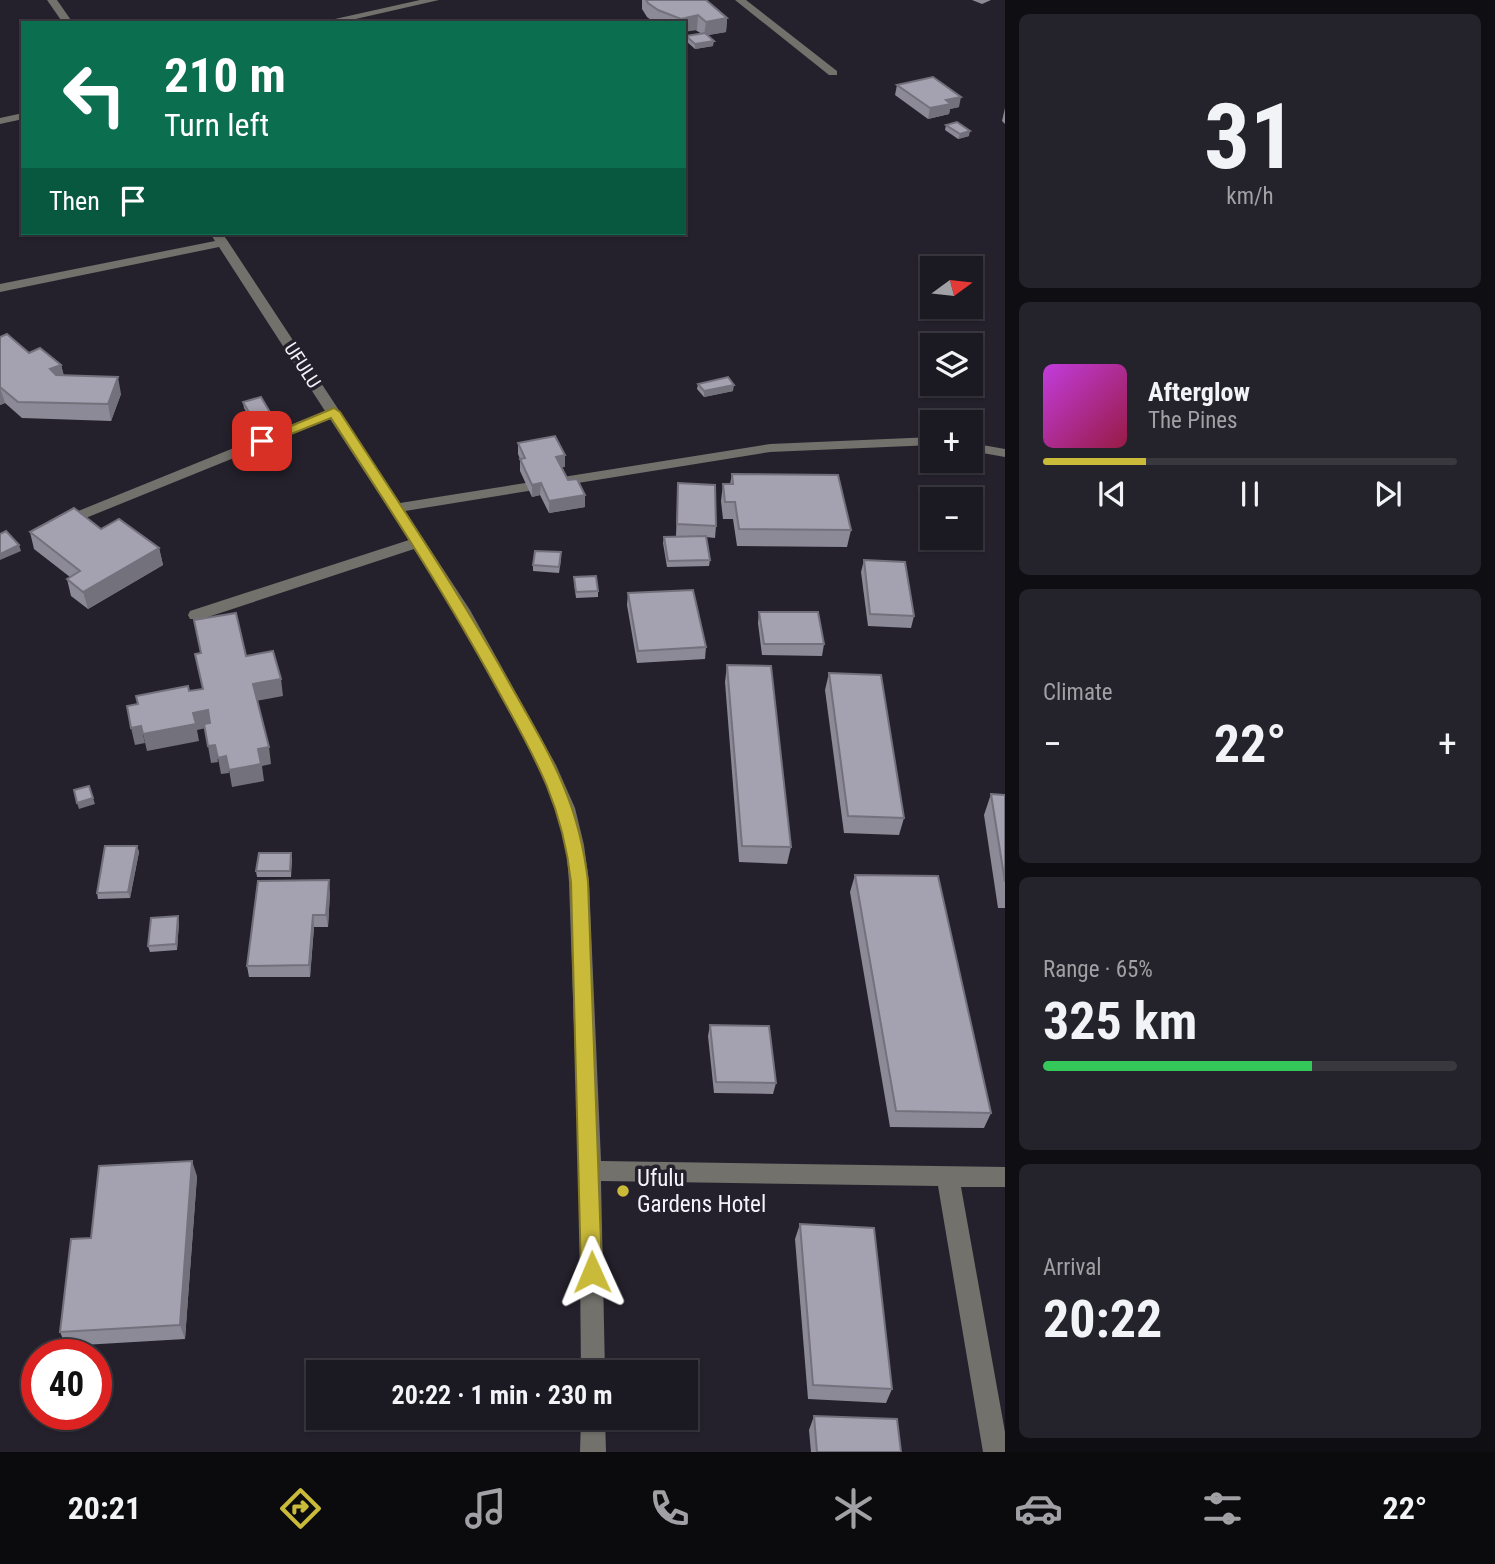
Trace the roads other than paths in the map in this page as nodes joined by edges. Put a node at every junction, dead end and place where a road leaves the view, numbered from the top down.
1 (52, 0) edge
2 (434, 0) edge
3 (740, 0) edge
4 (67, 21) edge
5 (332, 21) edge
6 (833, 73) dead end
7 (21, 116) edge
8 (0, 121) edge
9 (219, 238) edge
10 (0, 288) edge
11 (334, 412) junction
12 (920, 442) edge
13 (983, 449) edge
14 (1005, 453) edge
15 (397, 508) junction
16 (46, 529) edge
17 (419, 542) junction
18 (197, 615) dead end
19 (590, 1171) junction
20 (948, 1177) junction
21 (1005, 1177) edge
22 (593, 1360) edge
23 (593, 1430) edge
24 (593, 1452) edge
25 (996, 1452) edge

1 - 4 street
2 - 5 street
3 - 6 street
7 - 8 street
9 - 10 street
9 - 11 street, UFULU
11 - 15 street, UFULU
11 - 16 street
12 - 15 street
13 - 14 street
15 - 17 street, UFULU
17 - 18 street
17 - 19 street, UFULU
19 - 20 street
19 - 22 street, UFULU
20 - 21 street
20 - 25 street
23 - 24 street

